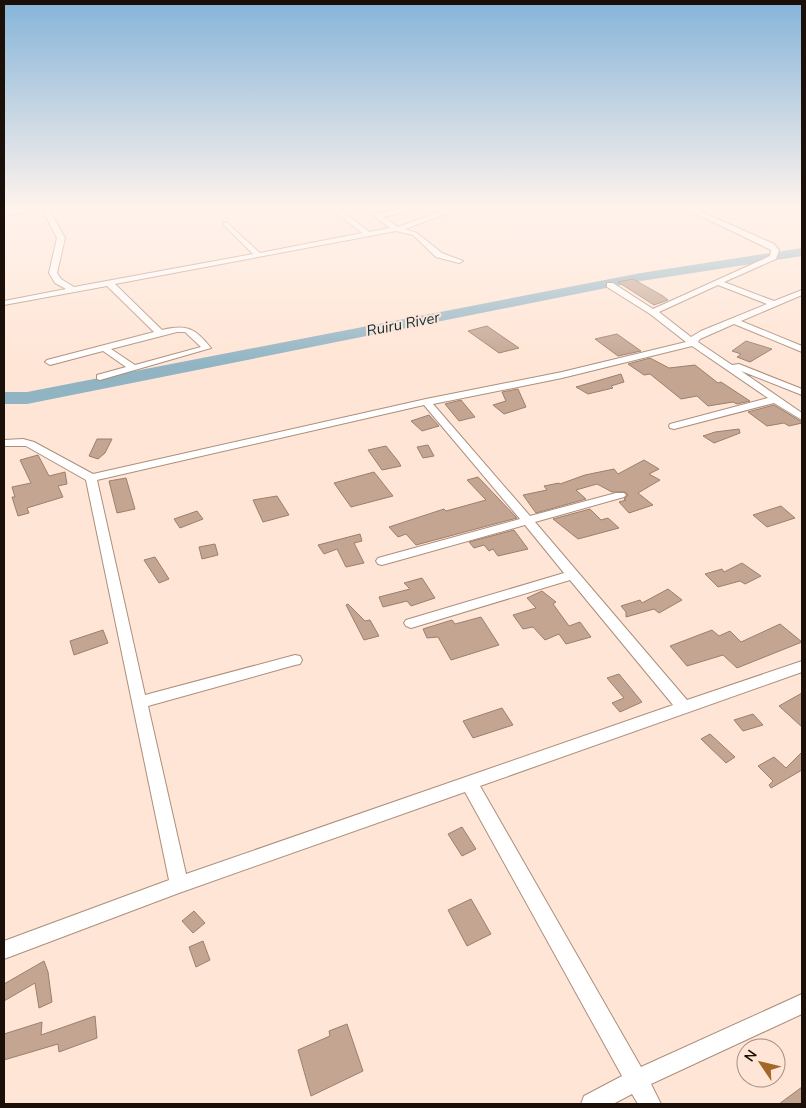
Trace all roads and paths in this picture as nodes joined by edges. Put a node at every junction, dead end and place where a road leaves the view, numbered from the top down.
1 (56, 261) edge
2 (234, 261) edge
3 (759, 261) edge
4 (716, 282) junction
5 (110, 284) junction
6 (610, 285) dead end
7 (72, 290) junction
8 (802, 292) edge
9 (4, 302) edge
10 (775, 304) junction
11 (653, 312) junction
12 (735, 321) junction
13 (161, 334) junction
14 (693, 342) junction
15 (104, 348) junction
16 (802, 349) edge
17 (716, 358) junction
18 (50, 362) dead end
19 (134, 368) junction
20 (100, 377) dead end
21 (802, 392) edge
22 (777, 399) junction
23 (426, 402) junction
24 (802, 417) edge
25 (674, 426) dead end
26 (4, 442) edge
27 (91, 478) junction
28 (620, 495) dead end
29 (529, 521) junction
30 (382, 561) dead end
31 (573, 575) junction
32 (411, 623) dead end
33 (295, 660) dead end
34 (802, 666) edge
35 (141, 702) junction
36 (684, 708) junction
37 (469, 783) junction
38 (179, 885) junction
39 (4, 950) edge
40 (802, 1004) edge
41 (636, 1080) junction
42 (592, 1104) edge
43 (650, 1104) edge

1 - 7 street
2 - 5 street
3 - 4 street
4 - 10 street
4 - 11 street
5 - 7 street
5 - 13 street
6 - 11 street
7 - 9 street
8 - 10 street
10 - 12 street
11 - 14 street
12 - 14 street
12 - 16 street
13 - 15 street
13 - 19 street
14 - 17 street
14 - 23 street
15 - 18 street
15 - 19 street
17 - 21 street
17 - 22 street
19 - 20 street
22 - 24 street
22 - 25 street
23 - 27 street
23 - 29 street
26 - 27 street
27 - 35 street
28 - 29 street
29 - 30 street
29 - 31 street
31 - 32 street
31 - 36 street
33 - 35 street
34 - 36 street
35 - 38 street
36 - 37 street
37 - 38 street
37 - 41 street
38 - 39 street
40 - 41 street
41 - 42 street
41 - 43 street

